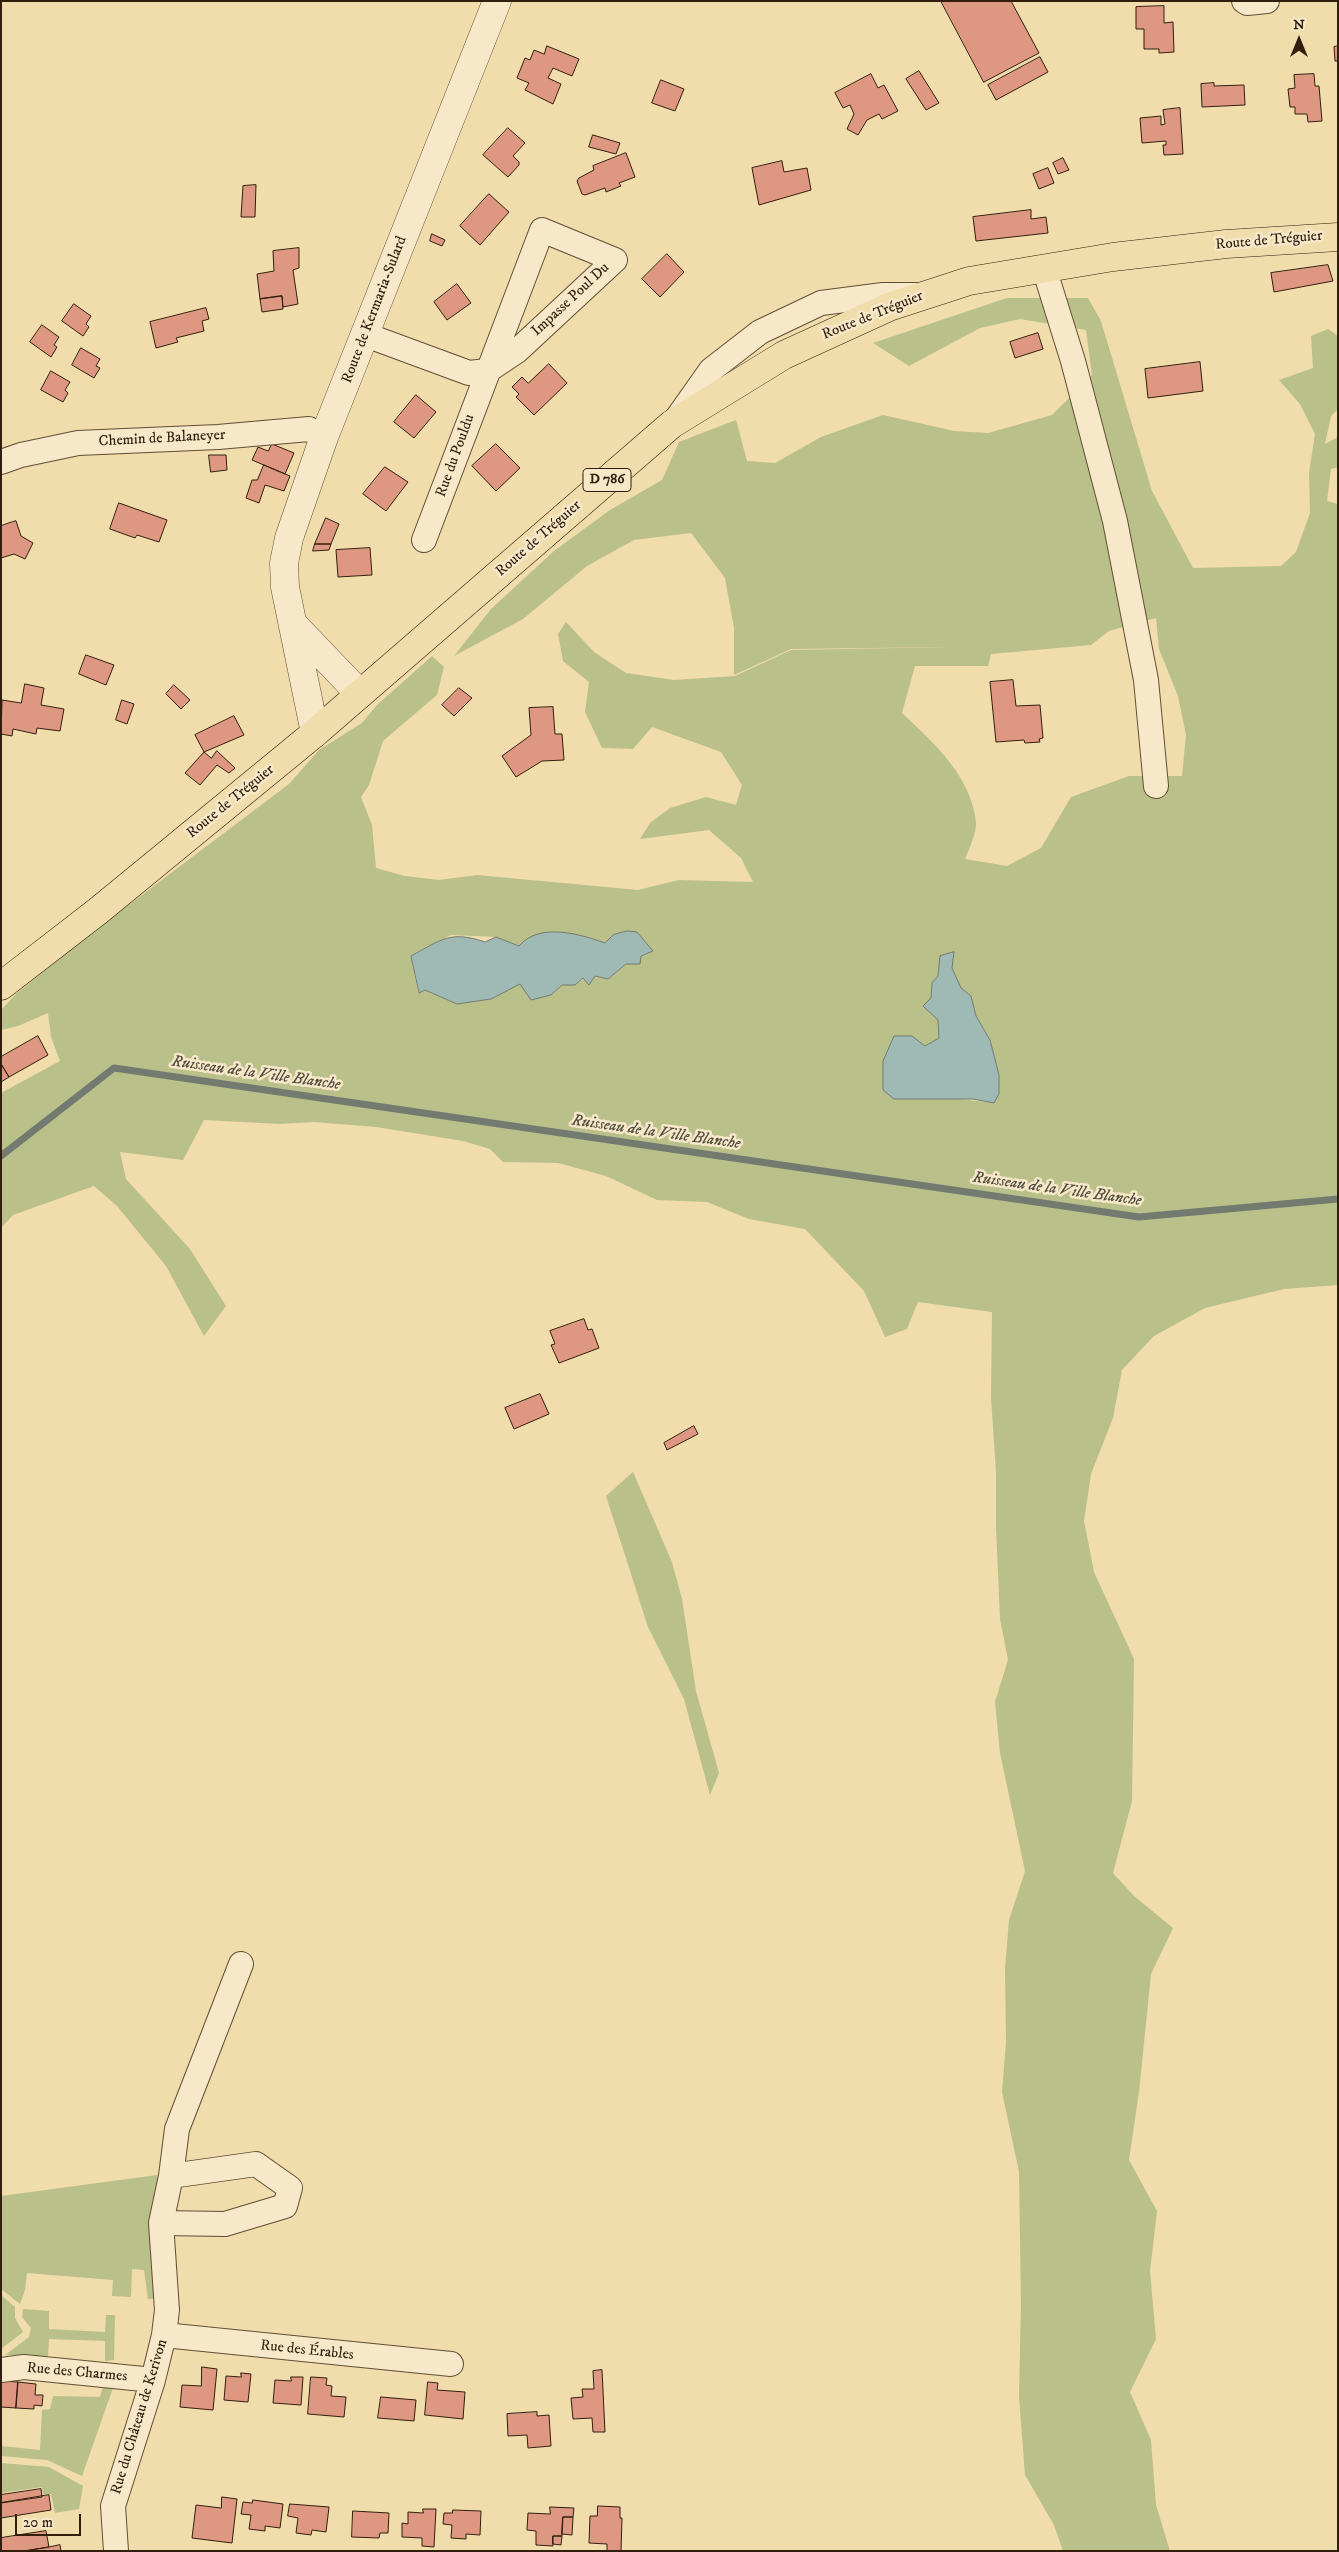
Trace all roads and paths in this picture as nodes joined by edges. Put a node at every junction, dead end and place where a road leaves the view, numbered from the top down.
1 (496, 1) edge
2 (1244, 1) edge
3 (1267, 1) edge
4 (1338, 236) edge
5 (1044, 268) junction
6 (366, 334) junction
7 (487, 371) junction
8 (324, 437) junction
9 (1, 462) edge
10 (424, 540) dead end
11 (294, 624) junction
12 (360, 694) junction
13 (315, 733) junction
14 (1156, 786) dead end
15 (1, 986) edge
16 (241, 1964) dead end
17 (171, 2176) junction
18 (161, 2223) junction
19 (164, 2336) junction
20 (451, 2364) dead end
21 (1, 2370) edge
22 (153, 2380) junction
23 (116, 2551) edge

1 - 6 street, Route de Kermaria-Sulard
2 - 3 street
4 - 5 main road, Route de Tréguier / D 786
5 - 12 main road, Route de Tréguier / D 786
5 - 14 street
6 - 7 street
6 - 8 street, Route de Kermaria-Sulard
7 - 7 street, Impasse Poul Du
7 - 10 street, Rue du Pouldu
8 - 9 street, Chemin de Balaneyer
8 - 11 street, Route de Kermaria-Sulard
11 - 12 street
11 - 13 street, Route de Kermaria-Sulard
12 - 13 main road, Route de Tréguier / D 786
13 - 15 main road, Route de Tréguier / D 786
16 - 17 street, Rue du Château de Kerivon
17 - 18 street, Rue du Château de Kerivon
17 - 18 street
18 - 19 street, Rue du Château de Kerivon
19 - 20 street, Rue des Érables
19 - 22 street, Rue du Château de Kerivon
21 - 22 street, Rue des Charmes
22 - 23 street, Rue du Château de Kerivon

